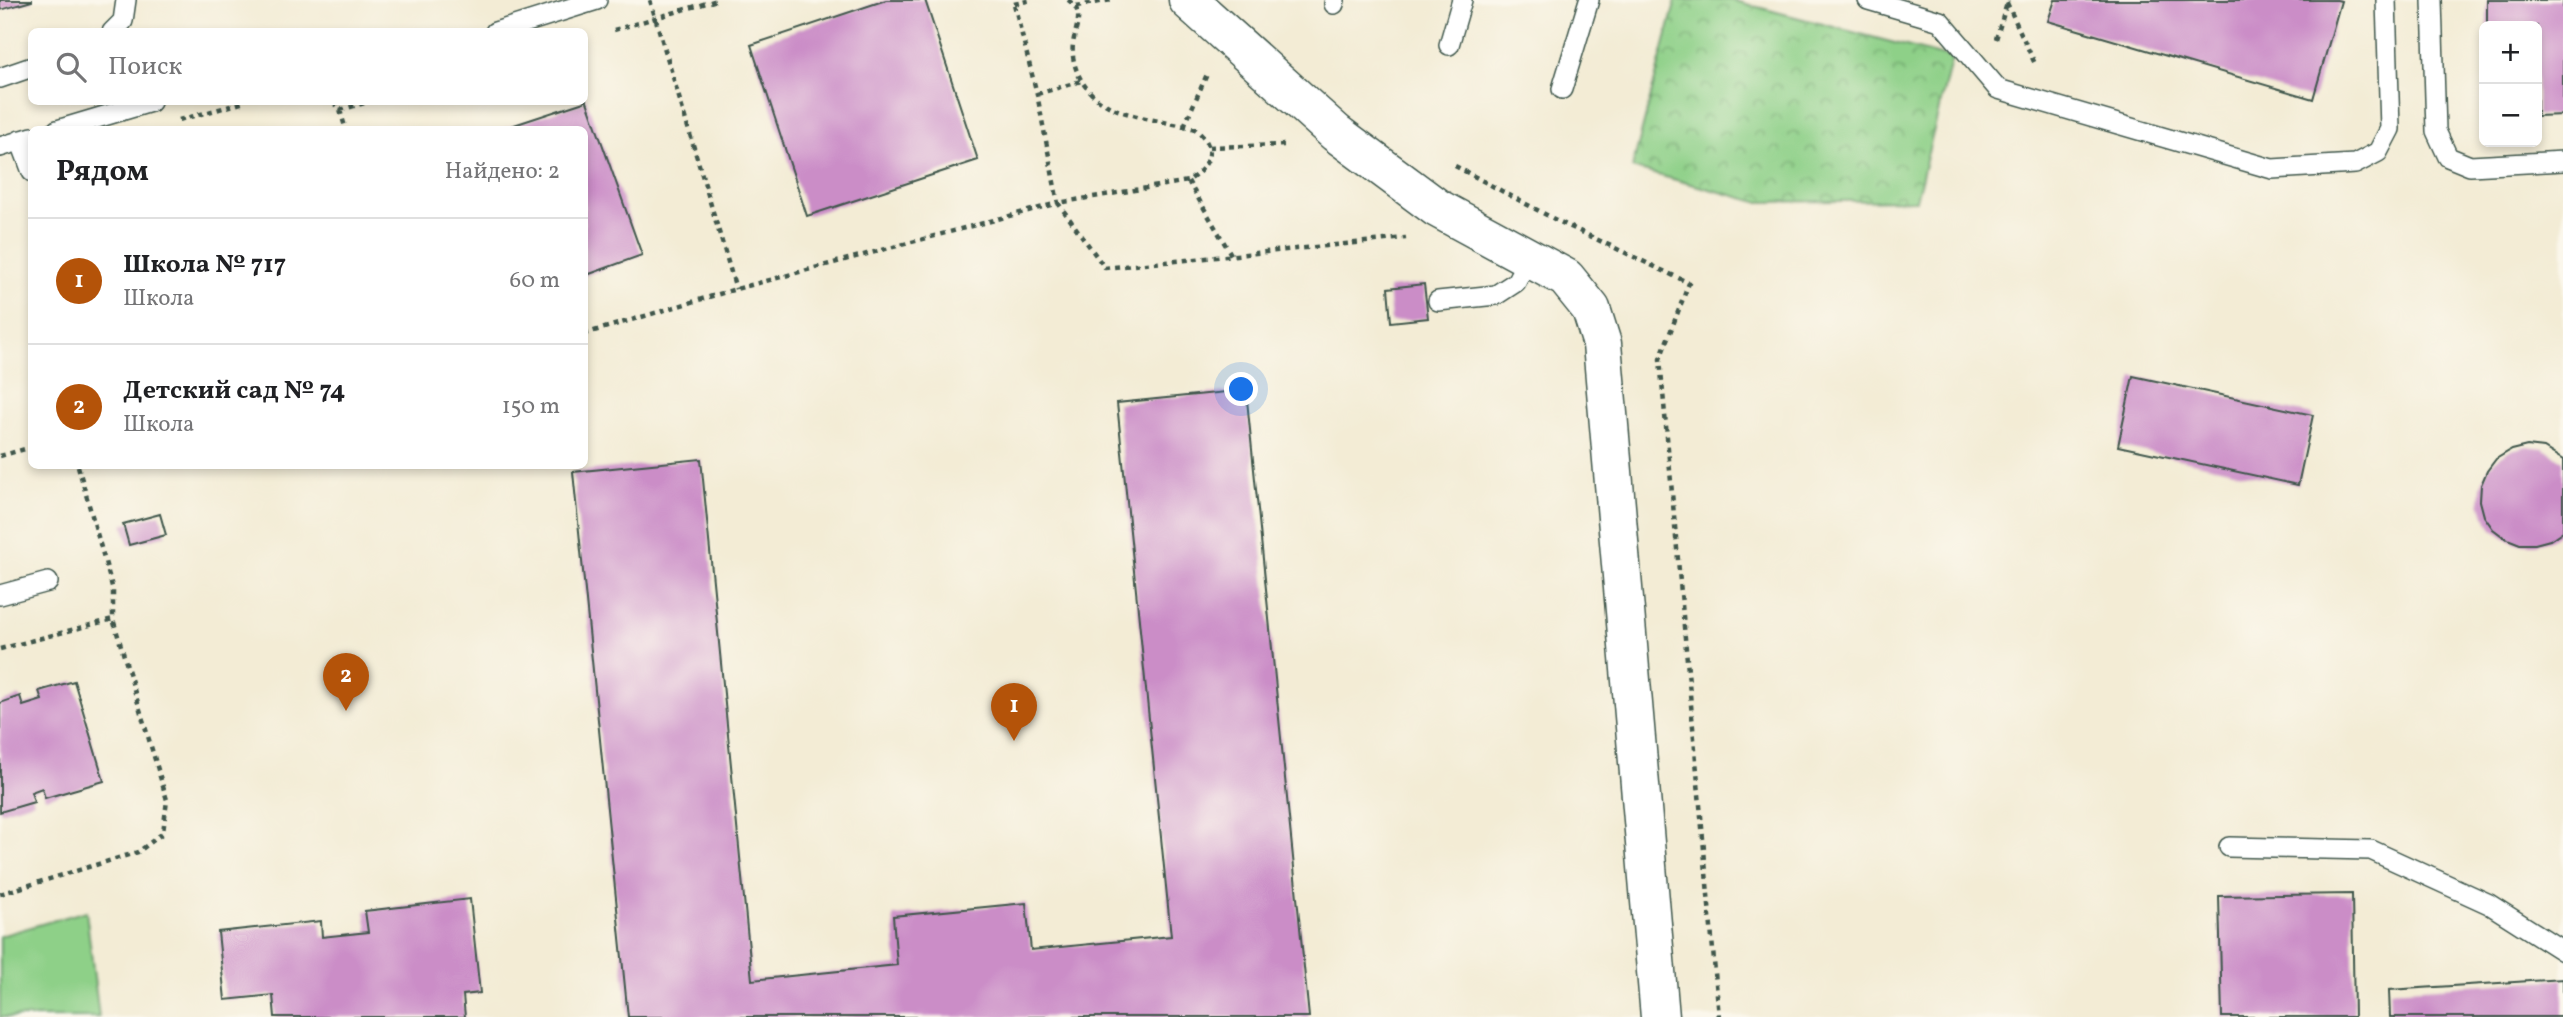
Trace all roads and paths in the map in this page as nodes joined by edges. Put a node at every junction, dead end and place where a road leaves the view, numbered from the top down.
1 (125, 0) edge
2 (597, 0) edge
3 (650, 0) edge
4 (717, 0) edge
5 (1031, 0) edge
6 (1068, 0) edge
7 (1112, 0) edge
8 (1188, 0) edge
9 (1462, 0) edge
10 (1589, 0) edge
11 (1868, 0) edge
12 (2386, 0) edge
13 (2432, 0) edge
14 (1013, 2) edge
15 (2007, 3) dead end
16 (1076, 6) junction
17 (656, 18) junction
18 (116, 28) edge
19 (508, 28) edge
20 (608, 32) dead end
21 (1449, 45) dead end
22 (1213, 61) dead end
23 (28, 68) edge
24 (0, 78) edge
25 (1081, 81) junction
26 (1562, 89) dead end
27 (1037, 94) junction
28 (2037, 100) junction
29 (141, 105) edge
30 (234, 105) edge
31 (336, 105) edge
32 (358, 105) edge
33 (340, 110) junction
34 (170, 122) dead end
35 (70, 126) edge
36 (345, 126) edge
37 (1184, 126) junction
38 (26, 139) edge
39 (1288, 145) dead end
40 (0, 147) edge
41 (1209, 147) junction
42 (2563, 161) edge
43 (1188, 181) junction
44 (1058, 203) junction
45 (1415, 237) dead end
46 (1232, 256) junction
47 (1529, 257) junction
48 (736, 289) junction
49 (1438, 301) dead end
50 (588, 333) edge
51 (28, 448) edge
52 (0, 456) edge
53 (79, 469) edge
54 (48, 582) dead end
55 (0, 595) edge
56 (113, 619) junction
57 (0, 649) edge
58 (2229, 847) dead end
59 (0, 894) edge
60 (2563, 951) edge
61 (1660, 1017) edge

1 - 18 lane
2 - 19 lane
3 - 17 path
4 - 17 path
5 - 14 path
6 - 16 path
7 - 16 path
8 - 47 street
9 - 21 lane
10 - 26 lane
11 - 28 lane
12 - 28 lane
13 - 42 lane
14 - 27 path
15 - 28 path
16 - 25 path
17 - 20 path
17 - 48 path
22 - 37 path
23 - 24 lane
25 - 27 path
25 - 37 path
27 - 44 path
29 - 35 lane
30 - 34 path
31 - 33 path
32 - 33 path
33 - 36 path
37 - 41 path
38 - 40 lane
39 - 41 path
41 - 43 path
43 - 44 path
43 - 46 path
44 - 46 path
44 - 48 path
45 - 46 path
47 - 49 lane
47 - 61 street
48 - 50 path
51 - 52 path
53 - 56 path
54 - 55 lane
56 - 57 path
56 - 59 path
58 - 60 lane

